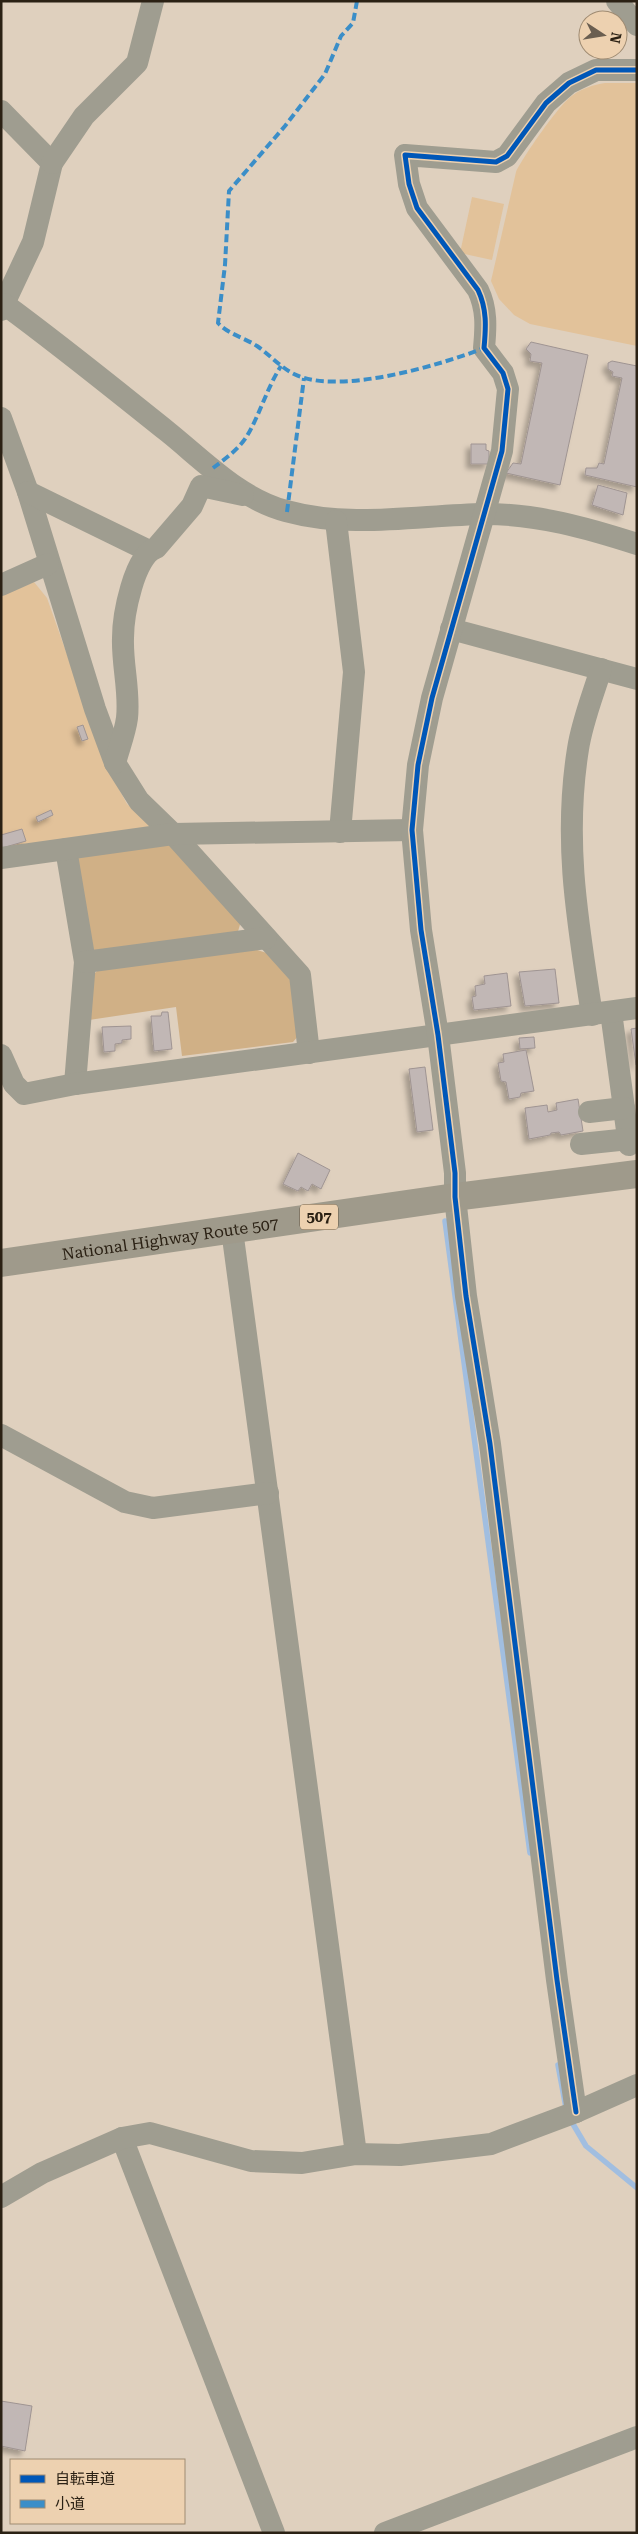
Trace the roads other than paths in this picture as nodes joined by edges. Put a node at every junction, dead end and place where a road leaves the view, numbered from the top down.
1 (153, 1) edge
2 (617, 1) edge
3 (637, 25) edge
4 (637, 70) edge
5 (1, 111) edge
6 (52, 163) junction
7 (4, 299) edge
8 (1, 418) edge
9 (28, 492) junction
10 (248, 496) junction
11 (484, 514) junction
12 (336, 521) junction
13 (637, 544) edge
14 (149, 550) junction
15 (48, 564) junction
16 (1, 585) edge
17 (451, 629) junction
18 (601, 669) junction
19 (637, 679) edge
20 (115, 763) junction
21 (412, 830) junction
22 (340, 832) junction
23 (173, 834) junction
24 (66, 849) junction
25 (1, 858) edge
26 (266, 938) junction
27 (85, 962) junction
28 (637, 1008) edge
29 (601, 1013) junction
30 (438, 1035) junction
31 (309, 1053) junction
32 (1, 1055) edge
33 (75, 1084) junction
34 (8, 1087) edge
35 (624, 1108) junction
36 (589, 1112) dead end
37 (581, 1144) dead end
38 (637, 1174) edge
39 (455, 1197) junction
40 (232, 1230) junction
41 (1, 1263) edge
42 (1, 1435) edge
43 (268, 1493) junction
44 (637, 2085) edge
45 (576, 2112) junction
46 (122, 2138) junction
47 (356, 2154) junction
48 (1, 2197) edge
49 (637, 2437) edge
50 (274, 2533) edge
51 (385, 2533) edge

1 - 6 street
2 - 3 street
4 - 11 street
5 - 6 street
6 - 7 street
7 - 10 street
8 - 9 street
9 - 14 street
9 - 15 street
10 - 12 street
10 - 14 street
11 - 12 street
11 - 13 street
11 - 17 street
12 - 22 street
14 - 20 street
15 - 16 street
15 - 20 street
17 - 18 street
17 - 21 street
18 - 19 street
18 - 29 street
20 - 23 street
21 - 22 street
21 - 30 street
22 - 23 street
23 - 24 street
23 - 26 street
24 - 25 street
24 - 27 street
26 - 27 street
26 - 31 street
27 - 33 street
28 - 29 street
29 - 30 street
29 - 35 street
30 - 31 street
30 - 39 street
31 - 33 street
32 - 34 street
33 - 34 street
35 - 36 street
35 - 37 street
38 - 39 highway, National Highway Route 507 / 507
39 - 40 highway, National Highway Route 507 / 507
39 - 45 street
40 - 41 highway, National Highway Route 507 / 507
40 - 43 street
42 - 43 street
43 - 47 street
44 - 45 street
45 - 47 street
46 - 47 street
46 - 48 street
46 - 50 street
49 - 51 street

